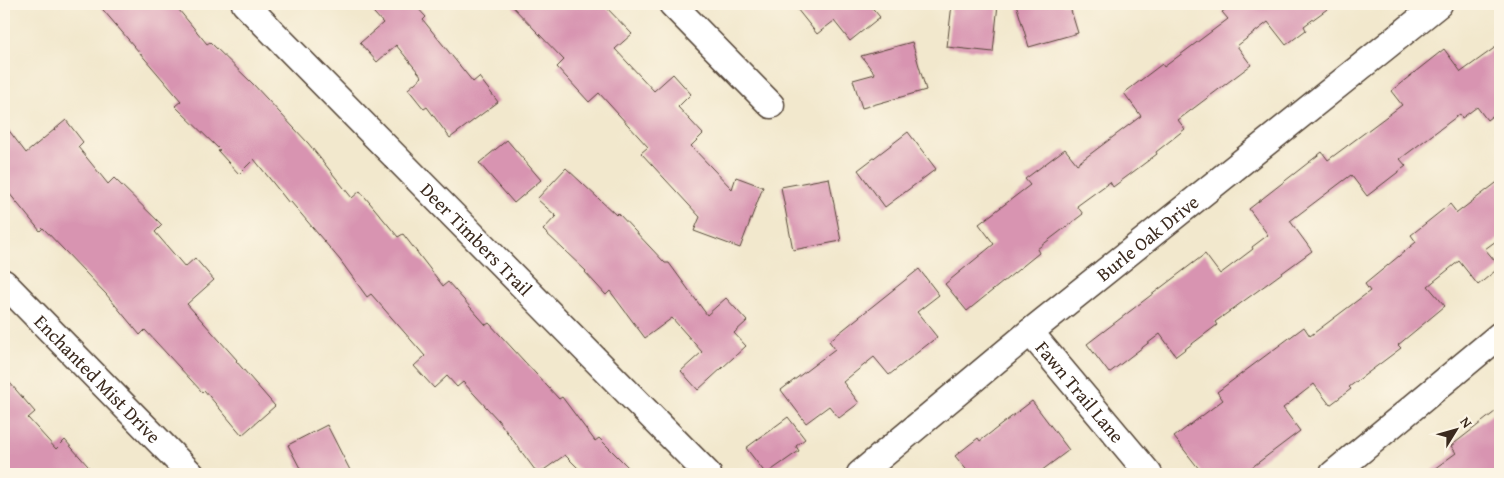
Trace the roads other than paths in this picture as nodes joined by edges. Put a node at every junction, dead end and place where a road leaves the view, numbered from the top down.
1 (244, 4) edge
2 (672, 4) edge
3 (1438, 4) edge
4 (771, 105) dead end
5 (4, 283) edge
6 (1030, 332) junction
7 (1500, 335) edge
8 (191, 474) edge
9 (708, 474) edge
10 (860, 474) edge
11 (1149, 474) edge
12 (1333, 474) edge

1 - 9 street, Deer Timbers Trail
2 - 4 street
3 - 6 street, Burle Oak Drive
5 - 8 street, Enchanted Mist Drive
6 - 10 street, Burle Oak Drive
6 - 11 street, Fawn Trail Lane
7 - 12 street

